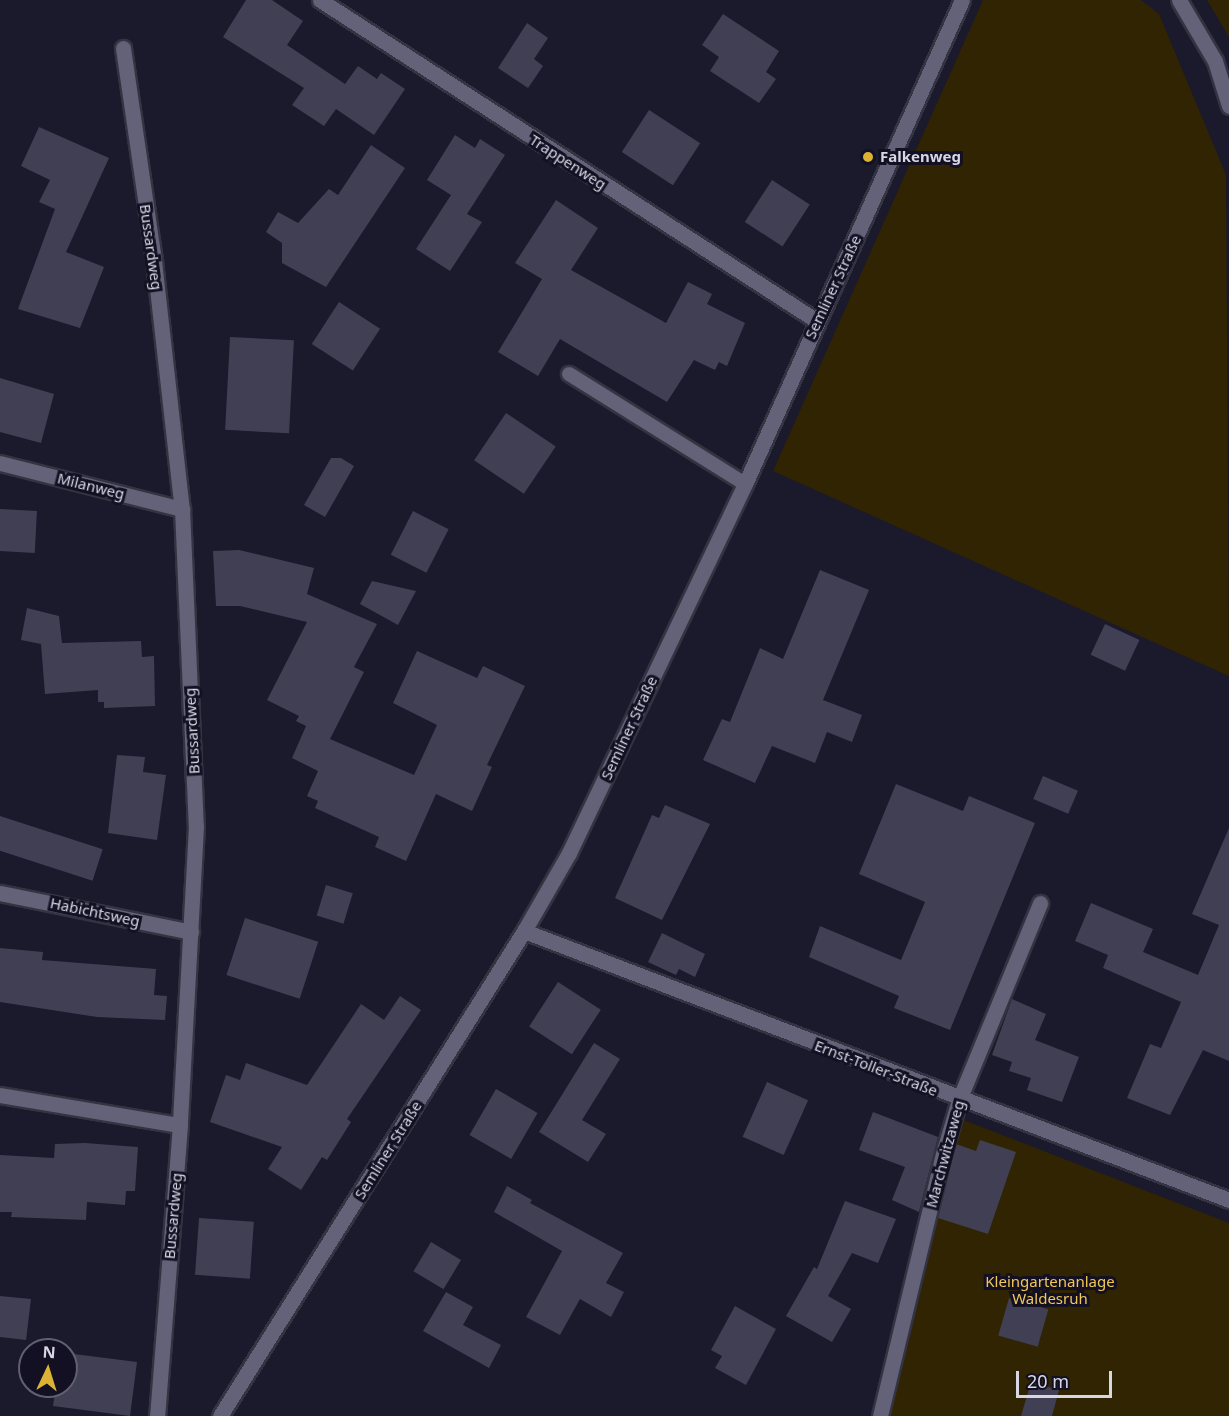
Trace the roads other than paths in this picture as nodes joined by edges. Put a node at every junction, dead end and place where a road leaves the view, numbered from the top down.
1 (320, 0) edge
2 (962, 0) edge
3 (1179, 0) edge
4 (123, 48) dead end
5 (1229, 106) edge
6 (817, 321) junction
7 (569, 374) dead end
8 (0, 463) edge
9 (745, 484) junction
10 (182, 509) junction
11 (0, 893) edge
12 (1040, 903) dead end
13 (524, 931) junction
14 (191, 932) junction
15 (0, 1095) edge
16 (959, 1100) junction
17 (180, 1125) junction
18 (1229, 1200) edge
19 (157, 1416) edge
20 (220, 1416) edge
21 (880, 1416) edge

1 - 6 street, Trappenweg
2 - 6 street, Semliner Straße
3 - 5 street
4 - 10 street, Bussardweg
6 - 9 street, Semliner Straße
7 - 9 lane
8 - 10 street, Milanweg
9 - 13 street, Semliner Straße
10 - 14 street, Bussardweg
11 - 14 street, Habichtsweg
12 - 16 street, Marchwitzaweg
13 - 16 street, Ernst-Toller-Straße
13 - 20 street, Semliner Straße
14 - 17 street, Bussardweg
15 - 17 street
16 - 18 street, Ernst-Toller-Straße
16 - 21 street, Marchwitzaweg
17 - 19 street, Bussardweg

